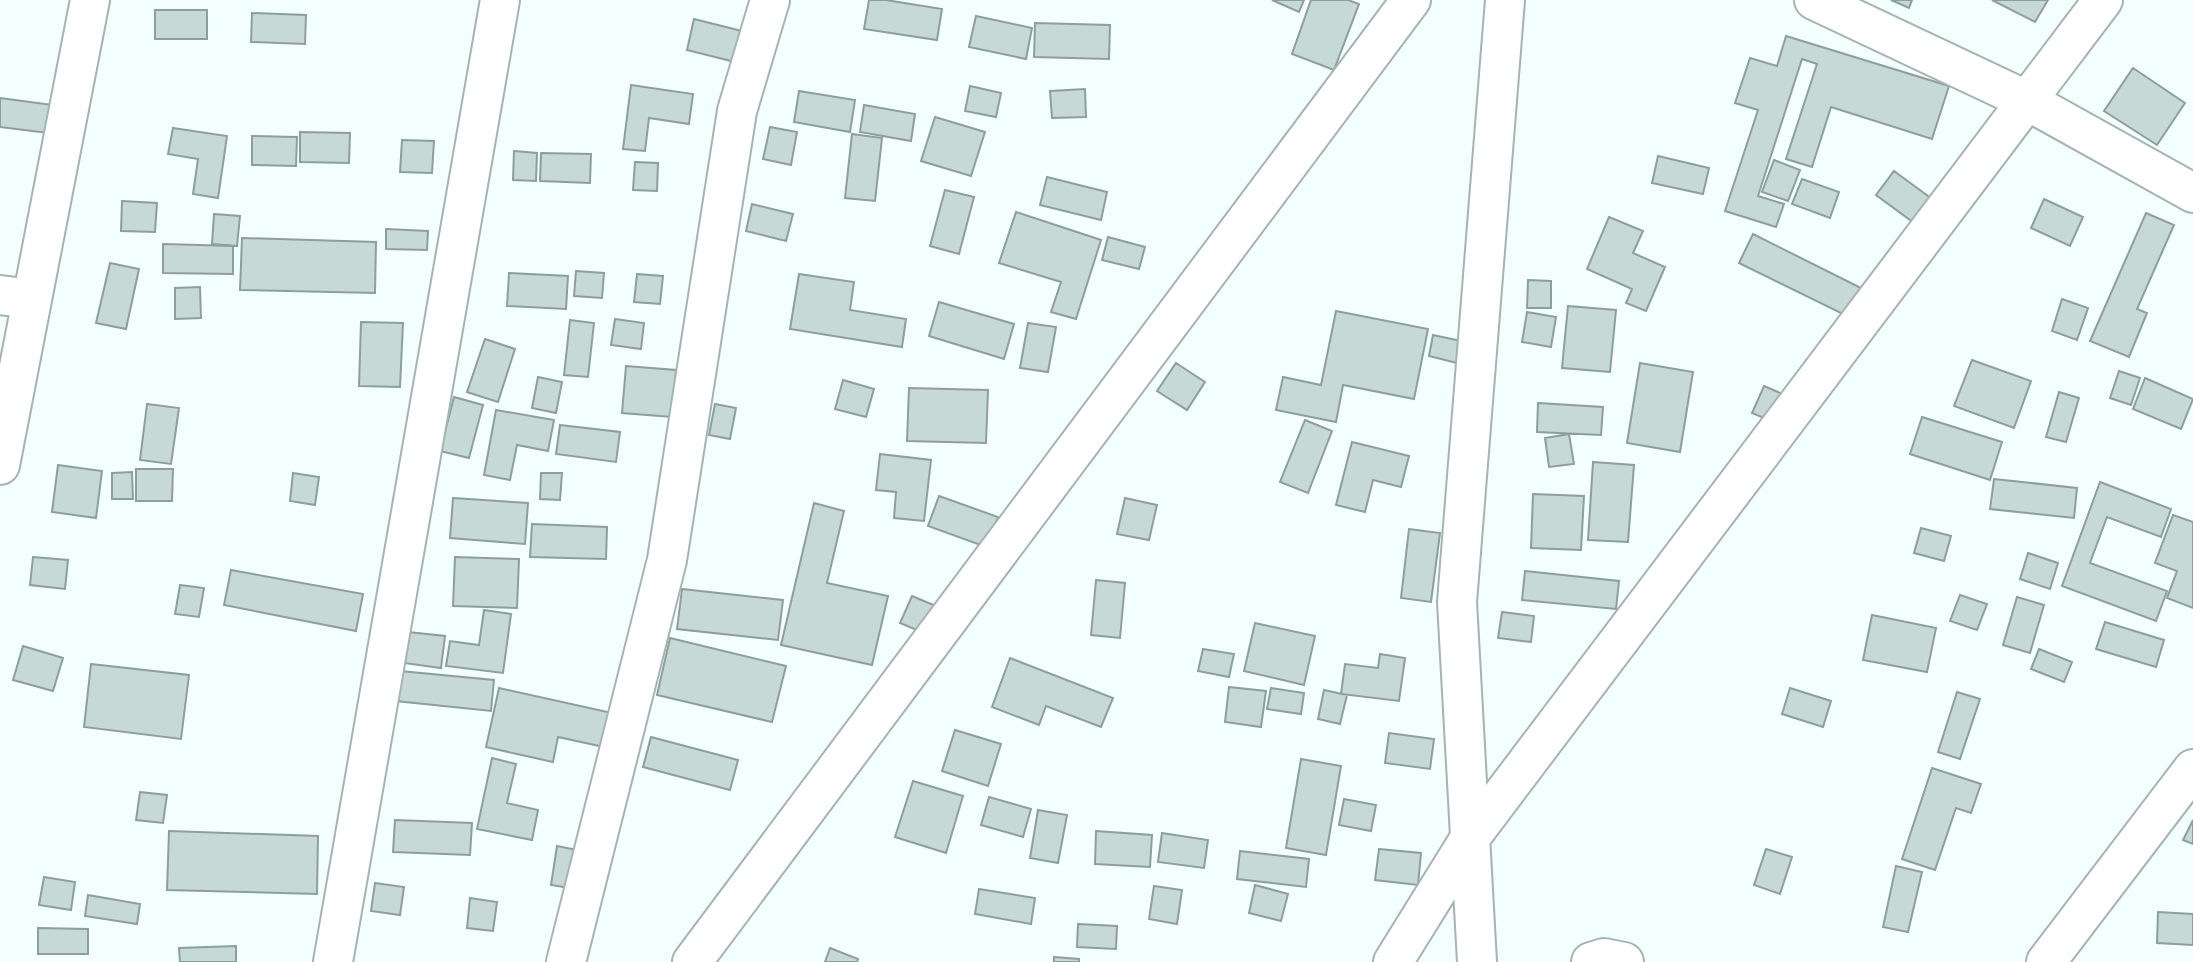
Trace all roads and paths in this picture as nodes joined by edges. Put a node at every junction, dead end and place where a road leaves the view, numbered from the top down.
1 (90, 0) edge
2 (500, 0) edge
3 (770, 0) edge
4 (1411, 0) edge
5 (1505, 0) edge
6 (1814, 0) edge
7 (2103, 0) edge
8 (2026, 100) junction
9 (2193, 193) edge
10 (16, 297) edge
11 (0, 465) edge
12 (2193, 769) edge
13 (1470, 838) junction
14 (333, 962) edge
15 (566, 962) edge
16 (692, 962) edge
17 (1393, 962) edge
18 (1477, 962) edge
19 (1591, 962) edge
20 (1624, 962) edge
21 (2046, 962) edge

1 - 10 street
2 - 14 street
3 - 15 street
4 - 16 street
5 - 13 street
6 - 8 street
7 - 8 street
8 - 9 street
8 - 13 street
10 - 11 street
12 - 21 street
13 - 17 street
13 - 18 street
19 - 20 street

